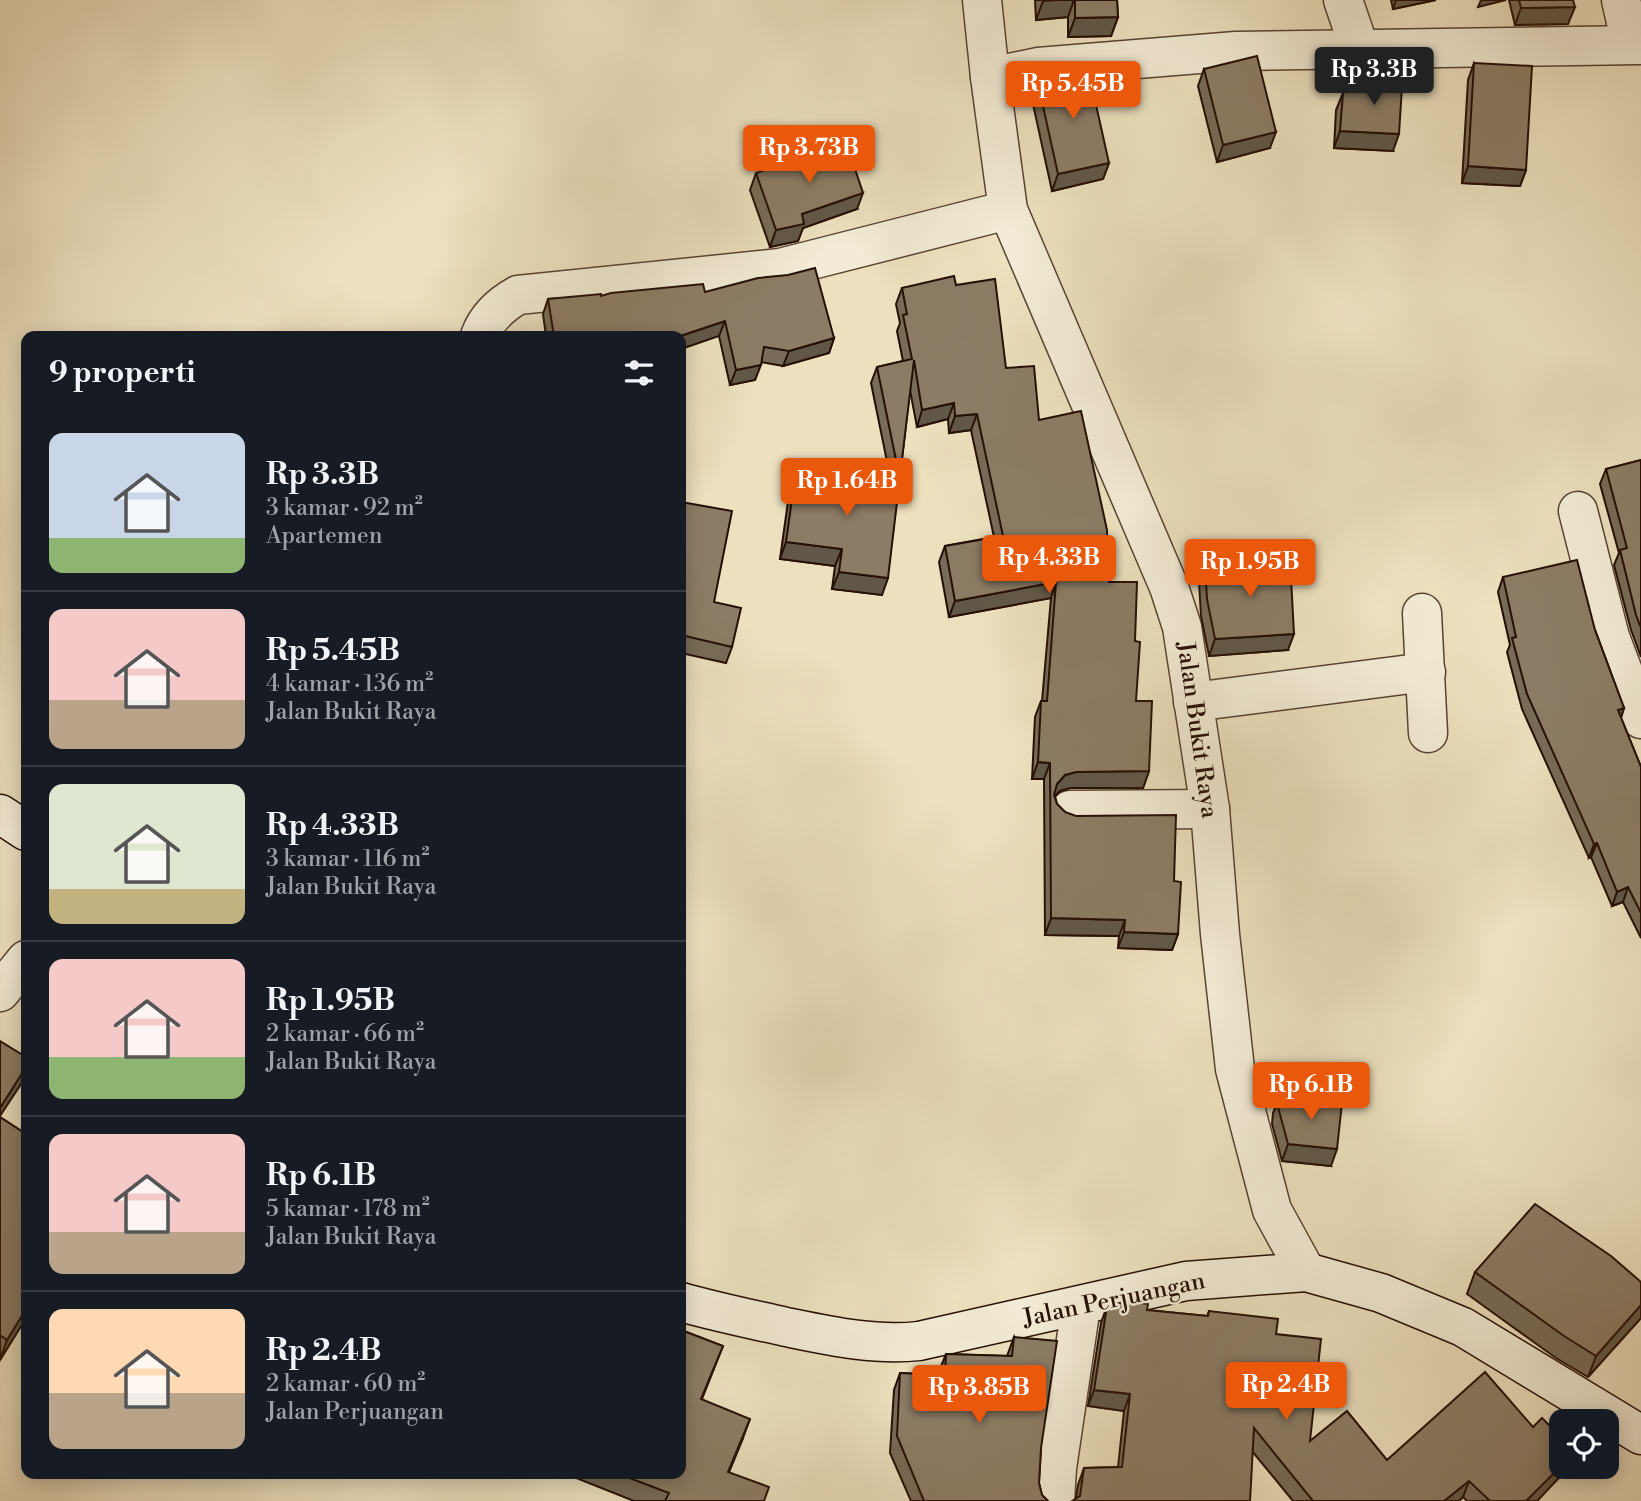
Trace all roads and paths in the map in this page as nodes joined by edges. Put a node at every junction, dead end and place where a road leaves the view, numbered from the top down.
1 (982, 0) edge
2 (1343, 0) edge
3 (1621, 0) edge
4 (1636, 44) edge
5 (1360, 50) junction
6 (990, 77) junction
7 (1008, 210) junction
8 (482, 331) edge
9 (1578, 511) dead end
10 (1422, 613) dead end
11 (1426, 672) junction
12 (1194, 702) junction
13 (1641, 719) edge
14 (1429, 733) dead end
15 (1210, 809) junction
16 (1070, 810) dead end
17 (0, 814) edge
18 (21, 828) edge
19 (21, 966) edge
20 (0, 992) edge
21 (1306, 1272) junction
22 (686, 1304) edge
23 (1081, 1306) junction
24 (1641, 1435) edge
25 (1055, 1501) edge

1 - 6 street, Jalan Bukit Raya
2 - 5 street
3 - 4 street
4 - 5 street
5 - 6 street
6 - 7 street, Jalan Bukit Raya
7 - 8 street
7 - 12 street, Jalan Bukit Raya
9 - 13 street
10 - 11 street
11 - 12 street
11 - 14 street
12 - 15 street, Jalan Bukit Raya
15 - 16 street
15 - 21 street, Jalan Bukit Raya
17 - 18 street
19 - 20 street
21 - 23 street, Jalan Perjuangan
21 - 24 street, Jalan Perjuangan
22 - 23 street, Jalan Perjuangan
23 - 25 street

